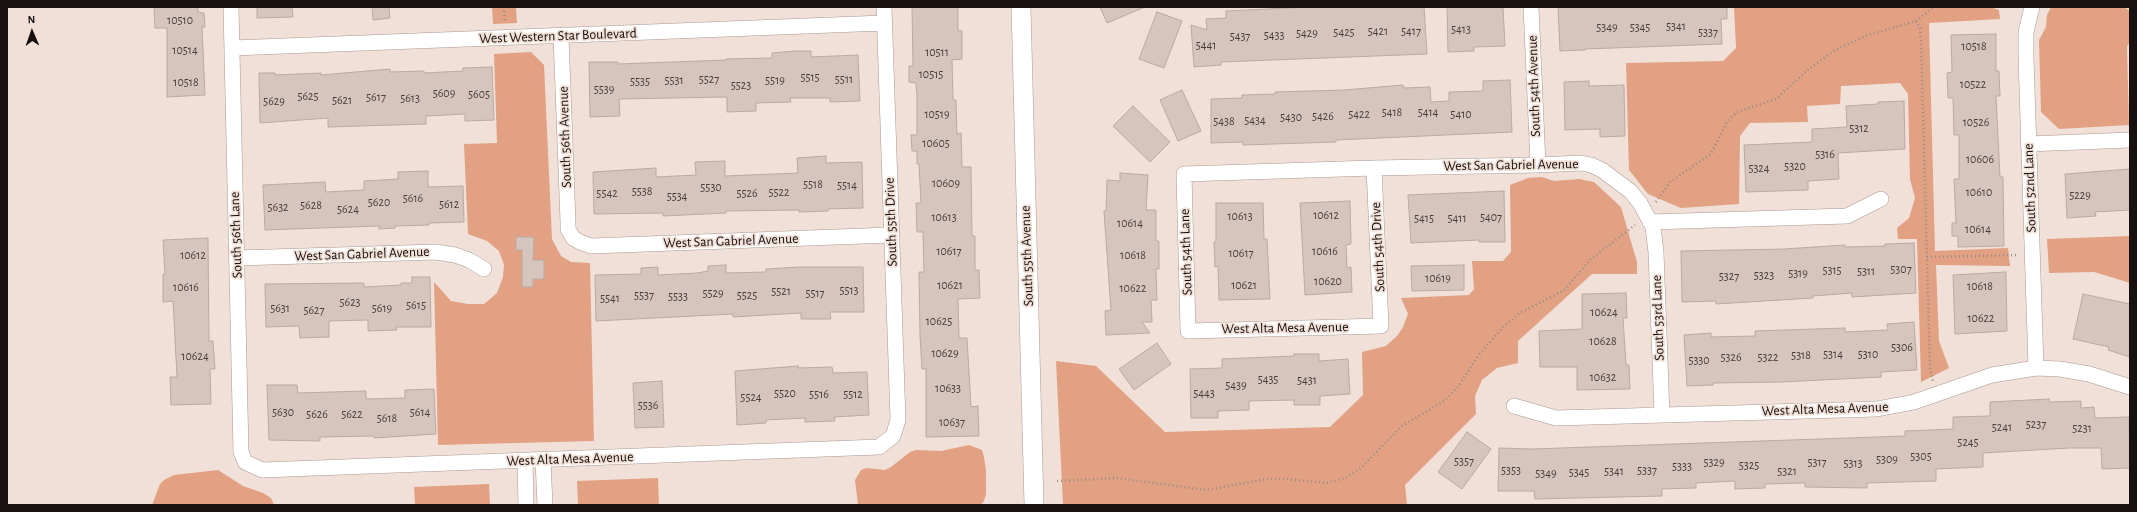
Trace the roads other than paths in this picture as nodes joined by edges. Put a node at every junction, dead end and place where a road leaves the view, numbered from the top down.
1 (231, 7) edge
2 (884, 7) edge
3 (1021, 7) edge
4 (1531, 7) edge
5 (2031, 7) edge
6 (884, 23) junction
7 (561, 36) junction
8 (232, 48) junction
9 (2130, 140) edge
10 (2028, 144) junction
11 (1538, 165) junction
12 (1374, 168) junction
13 (1184, 174) joint
14 (1881, 199) dead end
15 (1649, 219) junction
16 (891, 235) junction
17 (573, 238) joint
18 (237, 258) junction
19 (484, 269) dead end
20 (1381, 326) joint
21 (1188, 330) joint
22 (2036, 368) junction
23 (2130, 387) edge
24 (1514, 406) dead end
25 (1662, 415) junction
26 (893, 436) joint
27 (543, 460) junction
28 (525, 461) junction
29 (245, 462) joint
30 (526, 505) edge
31 (545, 505) edge
32 (1034, 505) edge

1 - 8 street, South 56th Lane
2 - 6 street, South 55th Drive
3 - 32 street, South 55th Avenue
4 - 11 street, South 54th Avenue
5 - 10 street, South 52nd Lane
6 - 7 street, West Western Star Boulevard
6 - 16 street, South 55th Drive
7 - 8 street, West Western Star Boulevard
7 - 17 street, South 56th Avenue
8 - 18 street, South 56th Lane
9 - 10 street
10 - 22 street, South 52nd Lane
11 - 12 street, West San Gabriel Avenue
11 - 15 street, West San Gabriel Avenue
12 - 13 street, West San Gabriel Avenue
12 - 20 street, South 54th Drive
13 - 21 street, South 54th Lane
14 - 15 street
15 - 25 street, South 53rd Lane
16 - 17 street, West San Gabriel Avenue
16 - 26 street, South 55th Drive
18 - 19 street, West San Gabriel Avenue
18 - 29 street, South 56th Lane
20 - 21 street, West Alta Mesa Avenue
22 - 23 street, West Alta Mesa Avenue
22 - 25 street, West Alta Mesa Avenue
24 - 25 street, West Alta Mesa Avenue
26 - 27 street, West Alta Mesa Avenue
27 - 28 street, West Alta Mesa Avenue
27 - 31 street
28 - 29 street, West Alta Mesa Avenue
28 - 30 street

